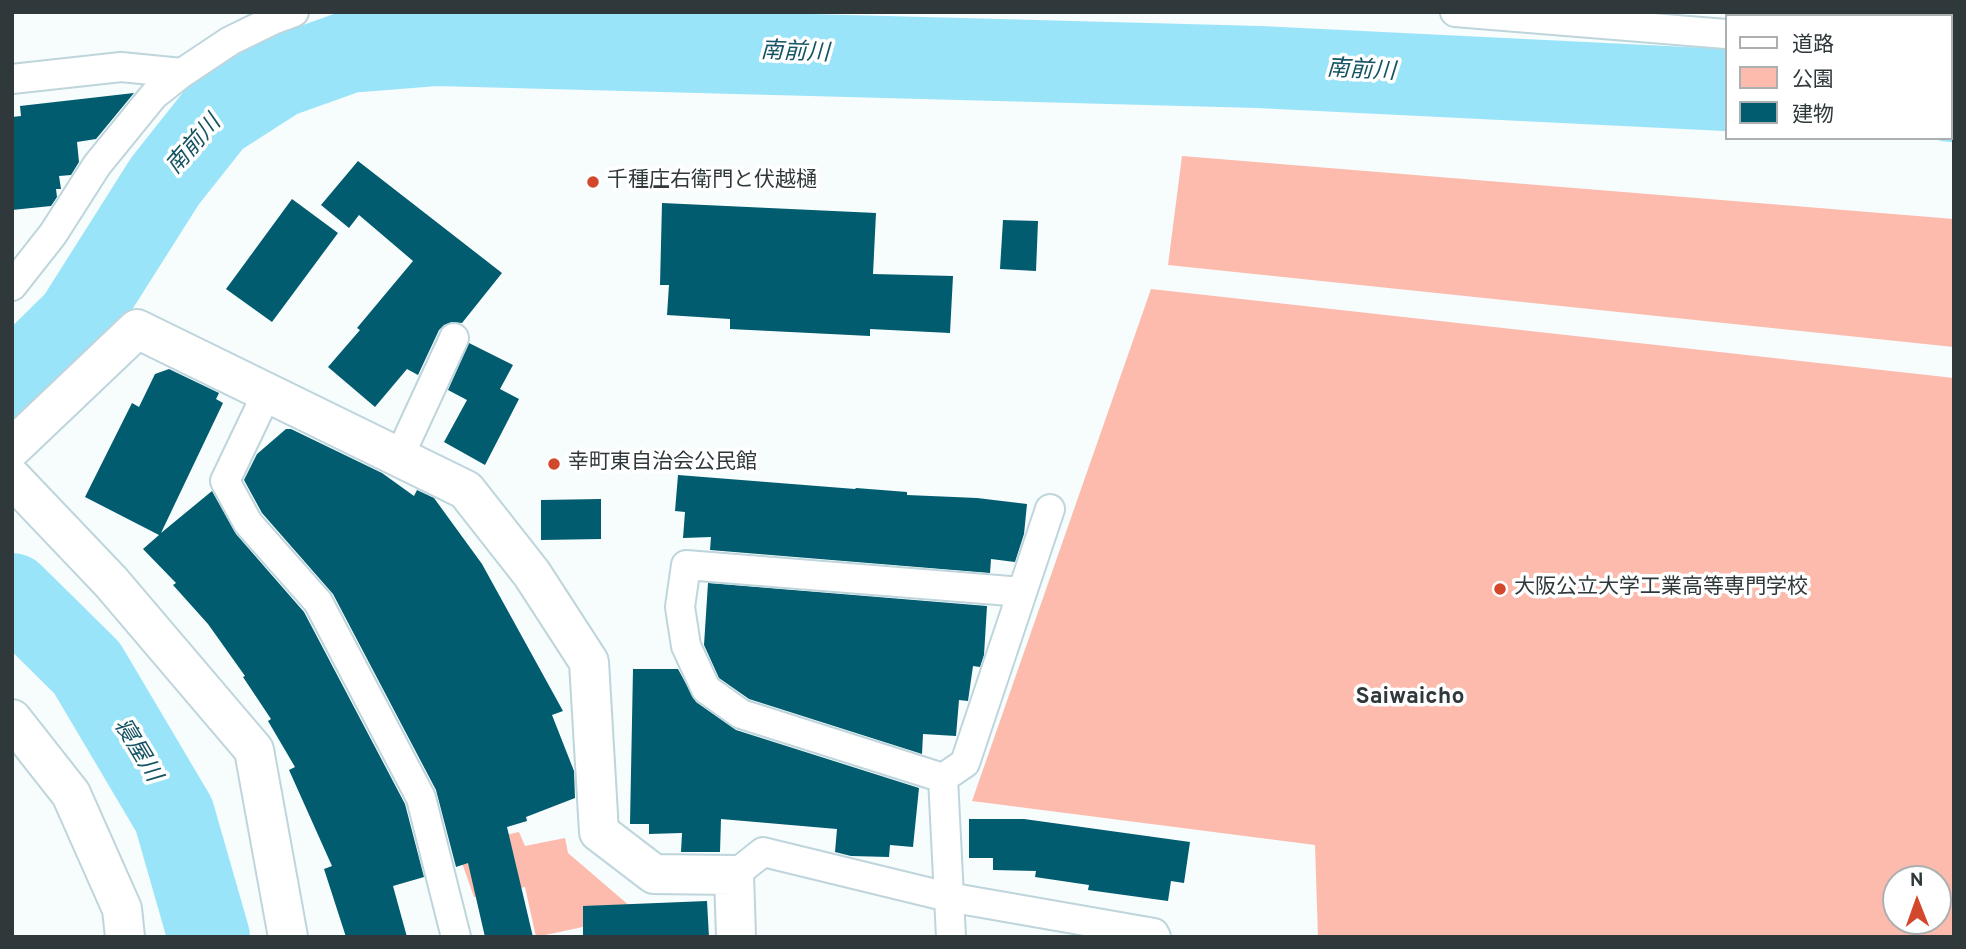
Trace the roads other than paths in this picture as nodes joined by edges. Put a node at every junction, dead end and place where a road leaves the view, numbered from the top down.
1 (294, 12) edge
2 (1455, 12) edge
3 (1724, 34) edge
4 (181, 73) junction
5 (12, 79) edge
6 (12, 286) edge
7 (454, 338) dead end
8 (267, 393) junction
9 (12, 448) edge
10 (398, 457) junction
11 (12, 478) edge
12 (1050, 509) dead end
13 (1022, 592) junction
14 (12, 719) edge
15 (943, 778) junction
16 (734, 875) junction
17 (948, 897) junction
18 (125, 937) edge
19 (288, 937) edge
20 (456, 937) edge
21 (736, 937) edge
22 (951, 937) edge
23 (1156, 937) edge

1 - 4 lane
2 - 3 lane
4 - 5 lane
4 - 6 lane
7 - 10 lane
8 - 9 street
8 - 10 street
8 - 20 lane
10 - 16 street
11 - 19 street
12 - 13 lane
13 - 15 lane
13 - 15 lane
14 - 18 street
15 - 17 lane
16 - 17 lane
16 - 21 street
17 - 22 lane
17 - 23 lane

